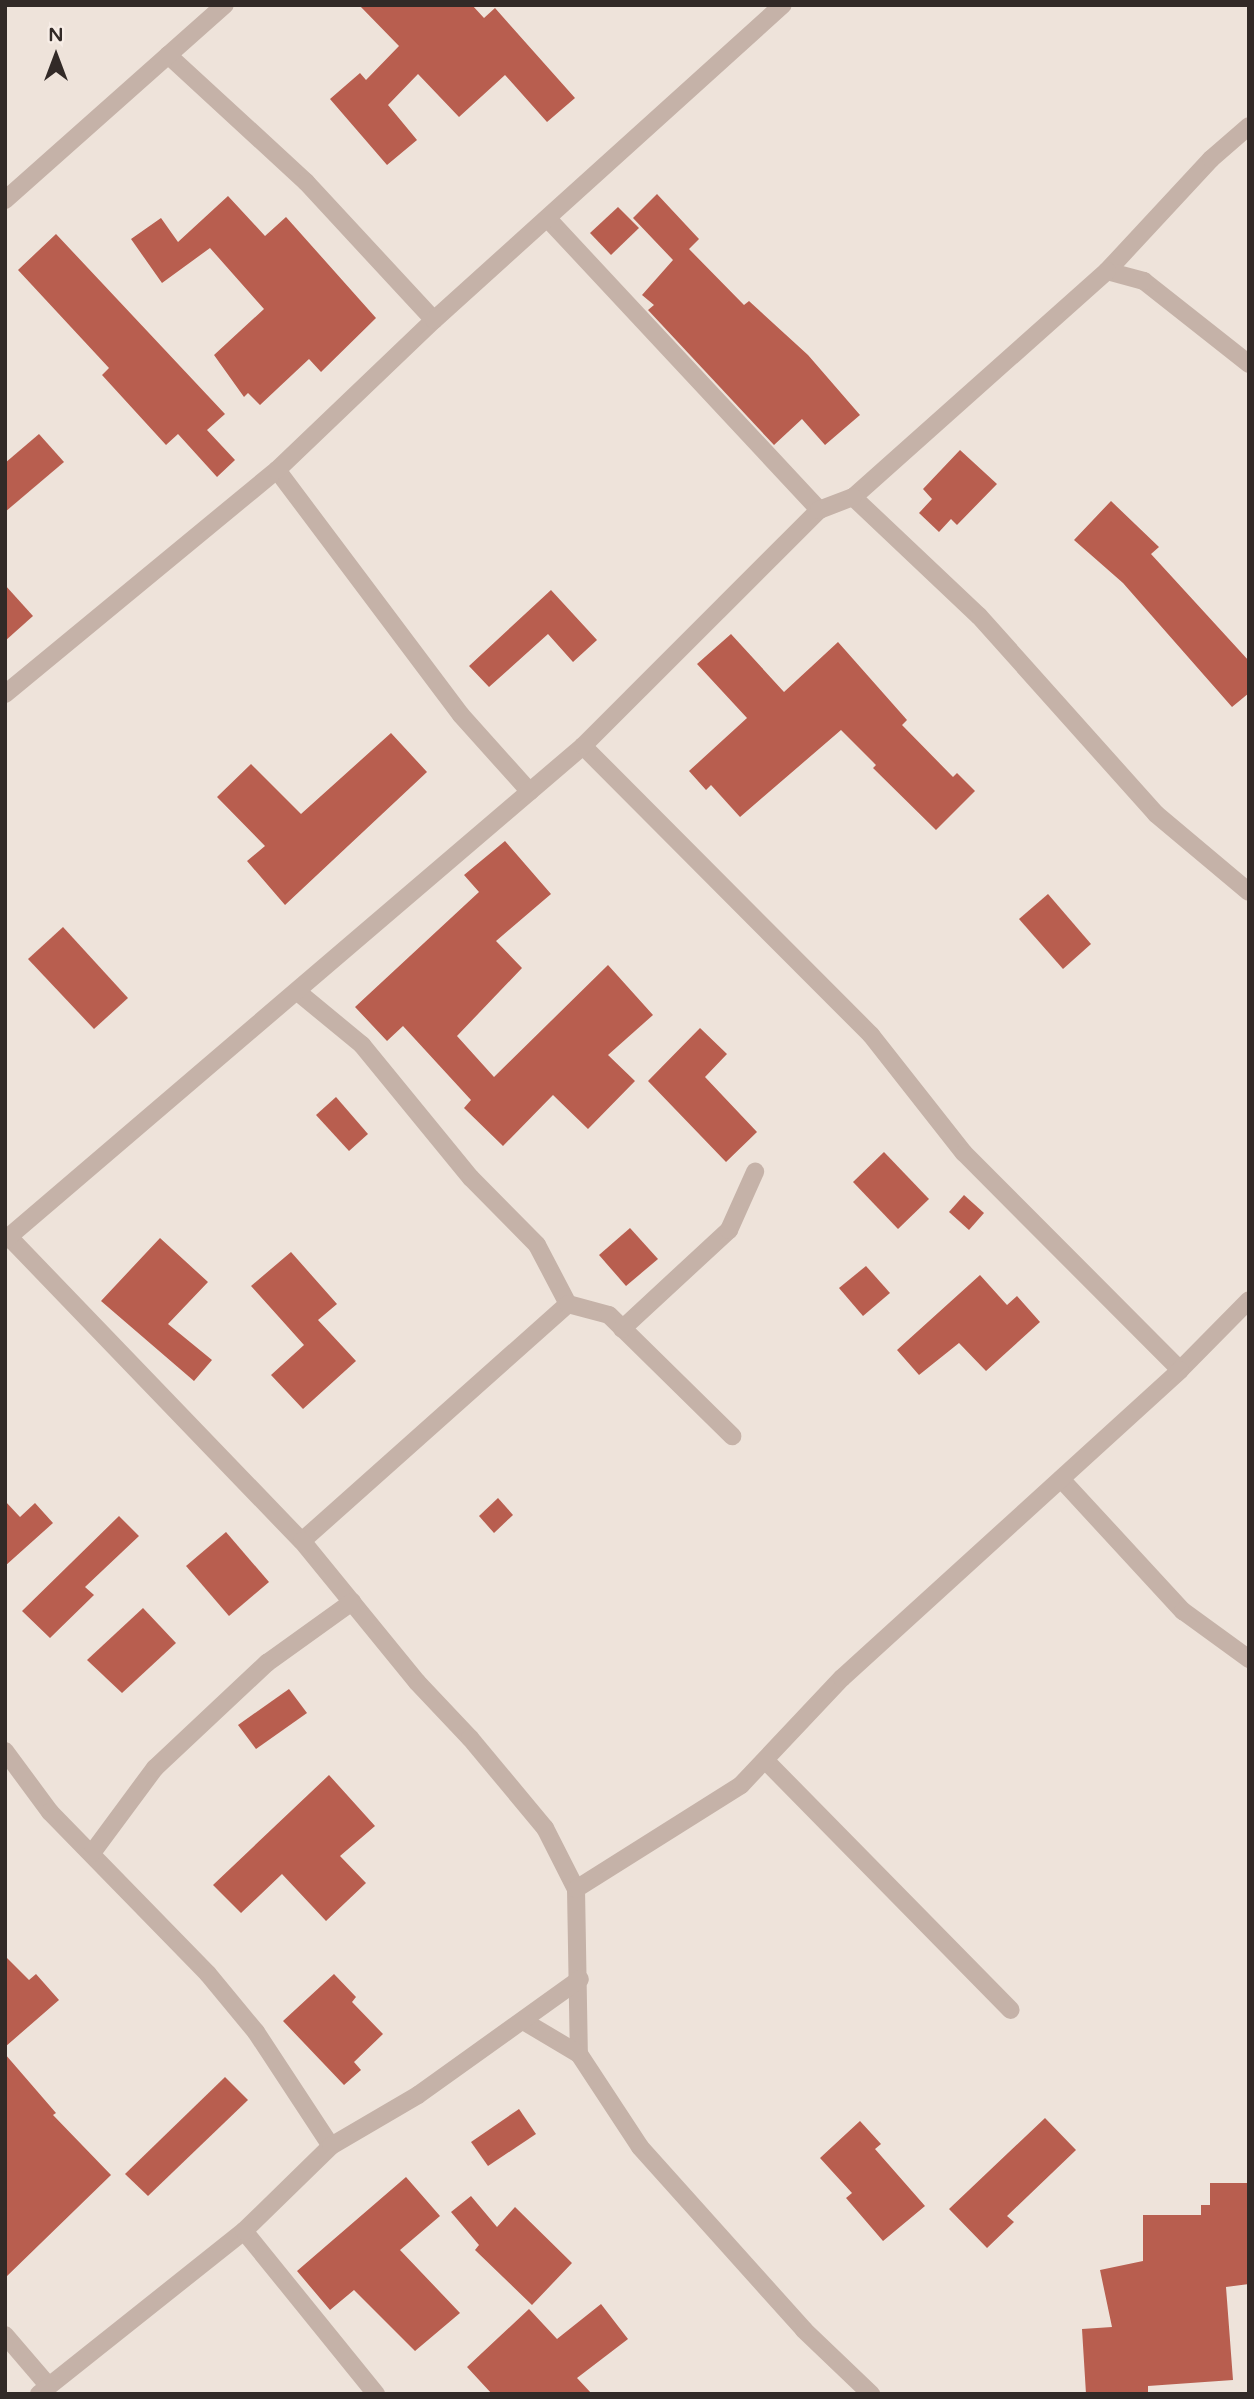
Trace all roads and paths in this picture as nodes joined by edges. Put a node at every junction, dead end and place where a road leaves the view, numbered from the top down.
1 (225, 5) edge
2 (783, 5) edge
3 (168, 55) junction
4 (1249, 126) edge
5 (5, 200) edge
6 (548, 219) junction
7 (1107, 271) junction
8 (435, 320) junction
9 (1249, 364) edge
10 (276, 470) junction
11 (853, 497) junction
12 (819, 510) junction
13 (5, 694) edge
14 (583, 746) junction
15 (530, 792) junction
16 (1249, 892) edge
17 (299, 993) junction
18 (755, 1172) dead end
19 (7, 1238) edge
20 (1249, 1300) edge
21 (568, 1304) junction
22 (622, 1329) junction
23 (1180, 1370) junction
24 (732, 1436) dead end
25 (1060, 1479) junction
26 (302, 1541) junction
27 (352, 1602) junction
28 (1249, 1659) edge
29 (5, 1751) edge
30 (766, 1761) junction
31 (92, 1853) junction
32 (576, 1889) junction
33 (580, 1979) junction
34 (1011, 2010) dead end
35 (524, 2022) junction
36 (579, 2054) junction
37 (331, 2146) junction
38 (244, 2231) junction
39 (5, 2335) edge
40 (43, 2389) edge
41 (376, 2394) edge
42 (871, 2394) edge

1 - 3 street
2 - 6 street
3 - 5 street
3 - 8 street
4 - 7 street
6 - 8 street
6 - 12 street
7 - 9 street
7 - 11 street
8 - 10 street
10 - 13 street
10 - 15 street
11 - 12 street
11 - 16 street
12 - 14 street
14 - 15 street
14 - 23 street
15 - 17 street
17 - 19 street
17 - 21 street
18 - 22 street
19 - 26 street
20 - 23 street
21 - 22 street
21 - 26 street
22 - 24 street
23 - 25 street
25 - 28 street
25 - 30 street
26 - 27 street
27 - 31 street
27 - 32 street
29 - 31 street
30 - 32 street
30 - 34 street
31 - 37 street
32 - 33 street
33 - 35 street
33 - 36 street
35 - 36 street
35 - 37 street
36 - 42 street
37 - 38 street
38 - 40 street
38 - 41 street
39 - 40 street

